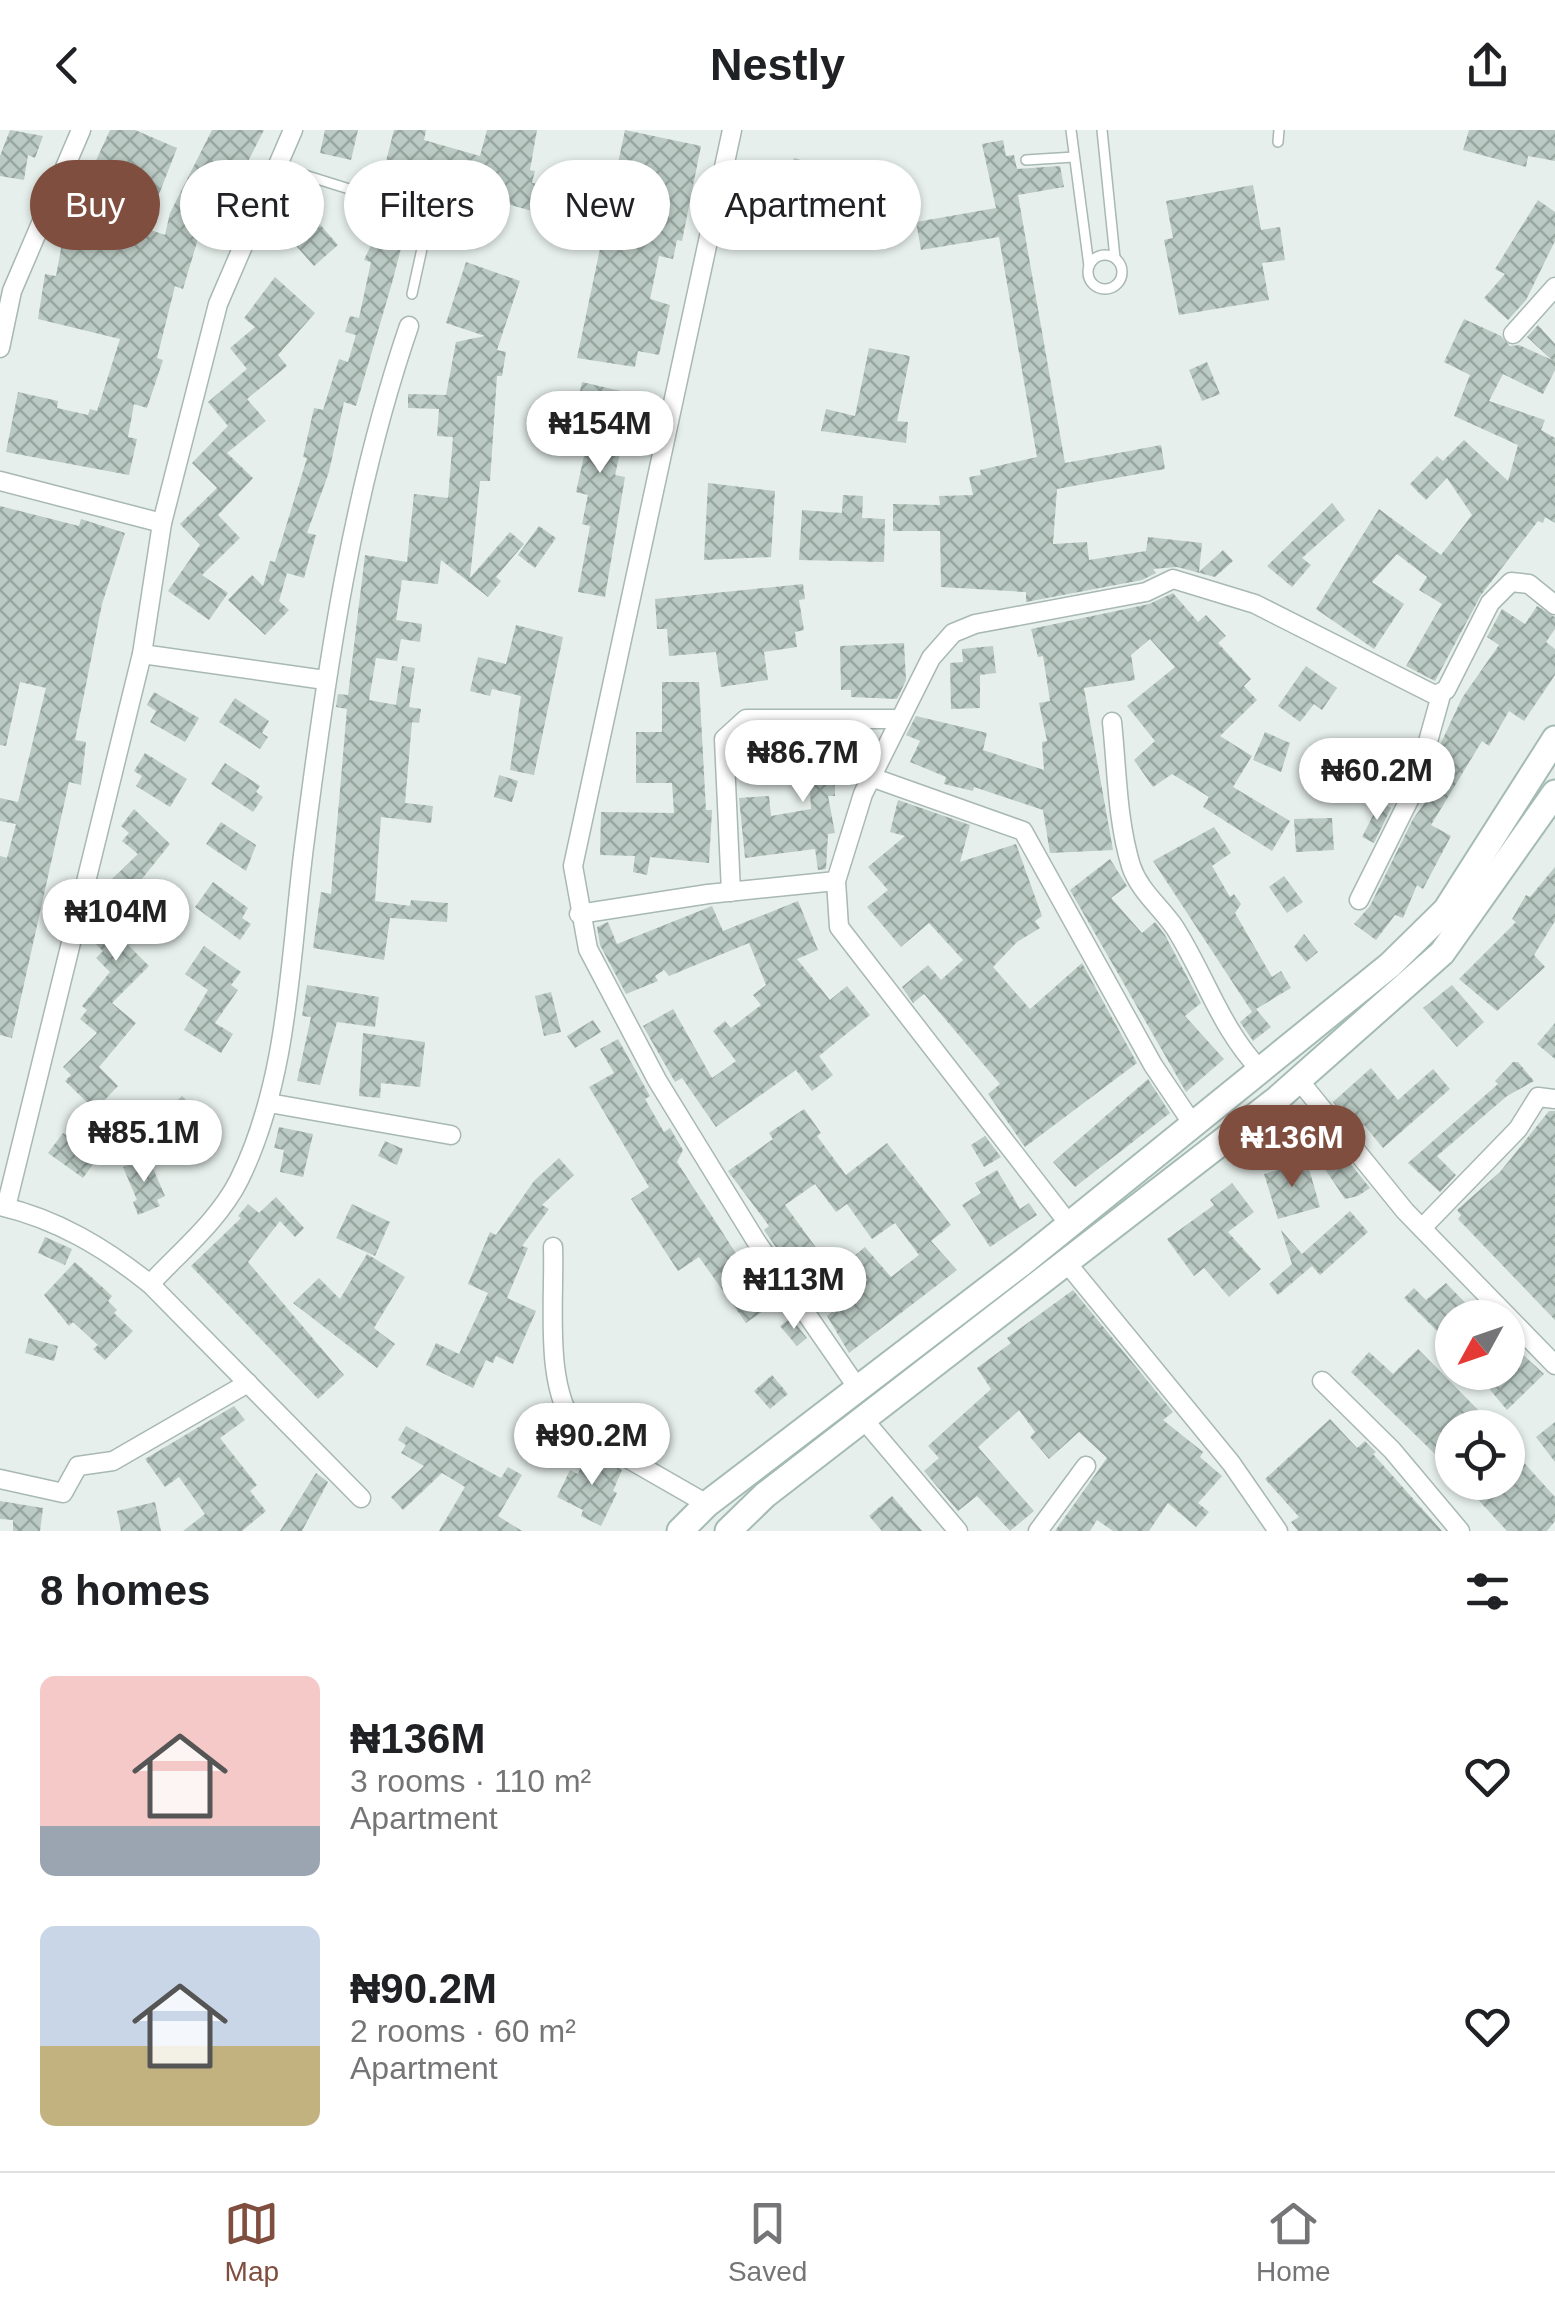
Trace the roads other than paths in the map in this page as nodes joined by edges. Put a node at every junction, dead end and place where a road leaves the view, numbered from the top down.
1 (81, 130) edge
2 (293, 130) edge
3 (732, 130) edge
4 (1071, 130) edge
5 (1102, 130) edge
6 (1074, 157) junction
7 (279, 160) edge
8 (1026, 160) dead end
9 (324, 181) edge
10 (241, 250) edge
11 (1115, 258) junction
12 (1090, 266) junction
13 (1555, 287) edge
14 (412, 294) dead end
15 (408, 326) dead end
16 (1513, 334) dead end
17 (0, 348) edge
18 (0, 481) edge
19 (162, 523) junction
20 (1555, 605) edge
21 (142, 654) junction
22 (325, 680) junction
23 (1440, 695) junction
24 (898, 719) junction
25 (1112, 722) dead end
26 (1555, 739) edge
27 (870, 777) junction
28 (1555, 793) edge
29 (1546, 826) edge
30 (836, 882) junction
31 (732, 892) junction
32 (1359, 900) dead end
33 (579, 914) junction
34 (1262, 1072) junction
35 (1298, 1079) junction
36 (1555, 1099) edge
37 (268, 1103) junction
38 (1194, 1126) junction
39 (451, 1135) dead end
40 (3, 1206) edge
41 (1069, 1224) junction
42 (1422, 1228) junction
43 (554, 1247) dead end
44 (1066, 1262) junction
45 (150, 1284) junction
46 (1555, 1365) edge
47 (1322, 1381) dead end
48 (248, 1383) junction
49 (857, 1387) junction
50 (864, 1420) junction
51 (1086, 1466) dead end
52 (0, 1479) edge
53 (361, 1498) dead end
54 (707, 1504) junction
55 (680, 1531) edge
56 (728, 1531) edge
57 (958, 1531) edge
58 (1038, 1531) edge
59 (1278, 1531) edge
60 (1460, 1531) edge

1 - 17 street
2 - 7 street
3 - 33 street
4 - 6 lane
5 - 11 lane
6 - 8 lane
6 - 12 lane
9 - 14 lane
10 - 19 street
11 - 12 lane
11 - 12 lane
13 - 16 street
15 - 22 street
18 - 19 street
19 - 21 street
20 - 23 street
21 - 22 street
21 - 40 street
22 - 37 street
23 - 24 street
23 - 32 street
24 - 27 street
24 - 31 street
25 - 34 street
26 - 34 main road
27 - 30 street
27 - 38 street
28 - 29 main road
29 - 35 main road
30 - 31 street
30 - 41 street
31 - 33 street
33 - 49 street
34 - 38 main road
35 - 42 street
35 - 44 main road
36 - 42 street
37 - 39 street
37 - 45 street
38 - 41 main road
40 - 45 street
41 - 49 main road
42 - 46 street
43 - 54 street
44 - 50 main road
44 - 59 street
45 - 48 street
47 - 60 street
48 - 52 street
48 - 53 street
49 - 54 main road
50 - 56 main road
50 - 57 street
51 - 58 street
54 - 55 main road

